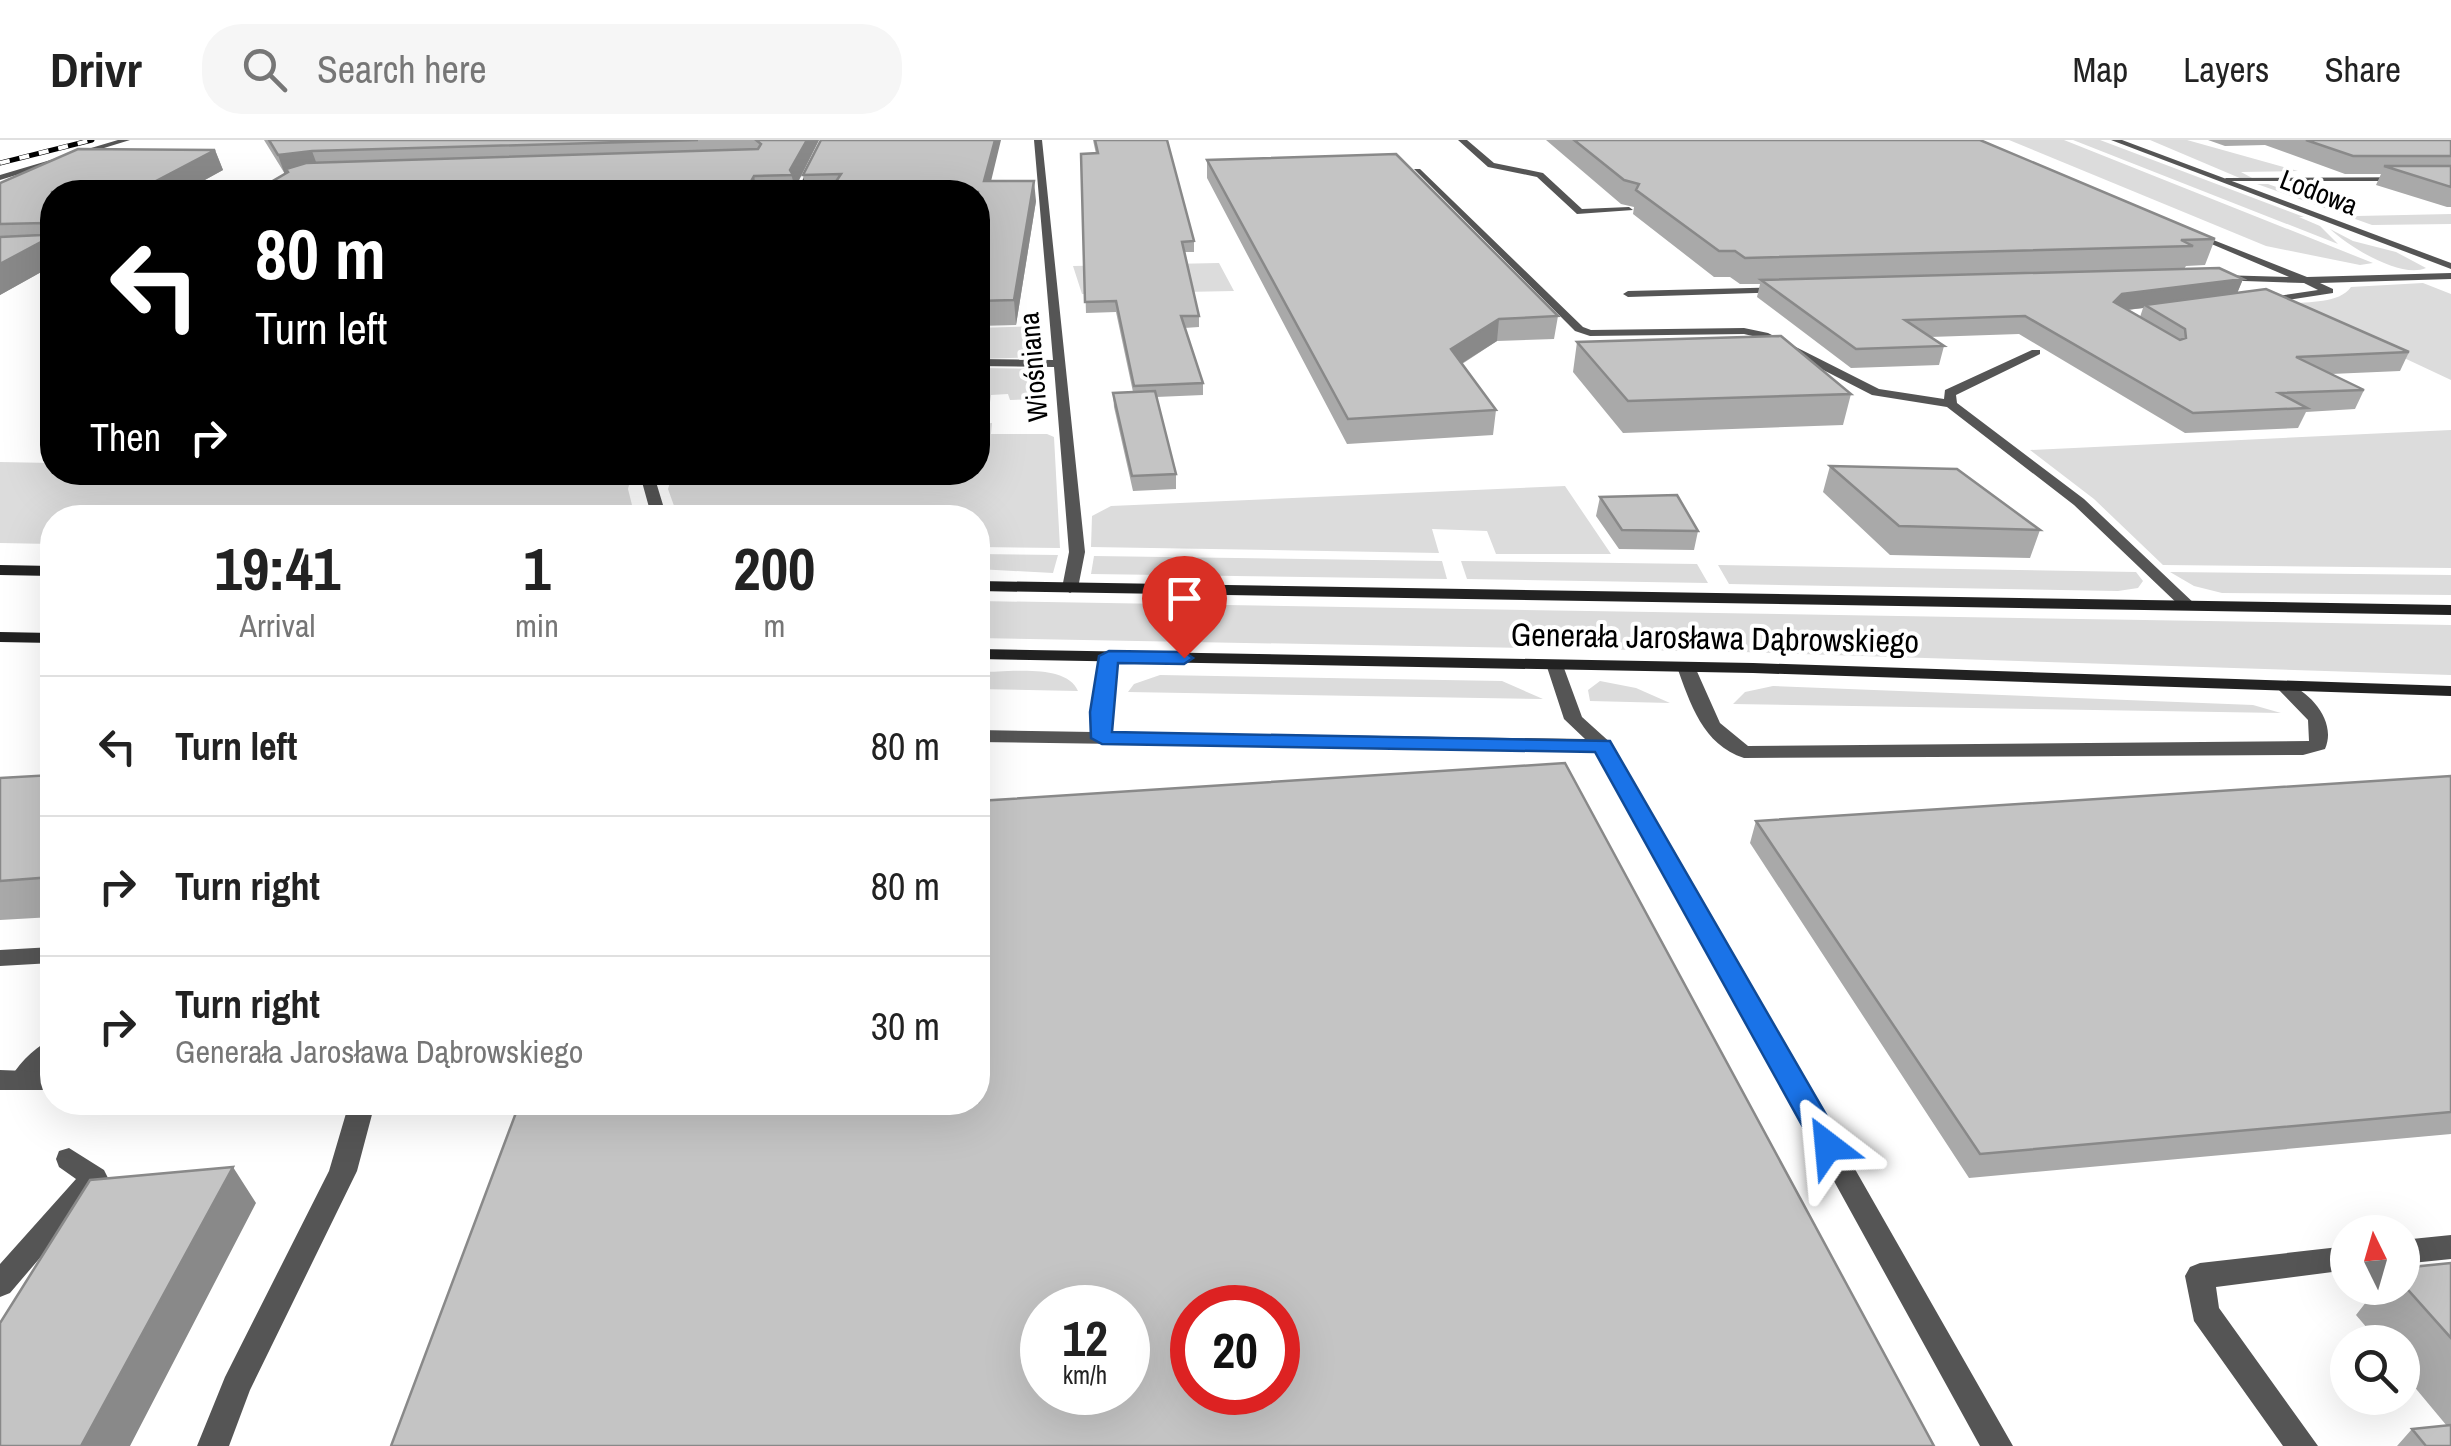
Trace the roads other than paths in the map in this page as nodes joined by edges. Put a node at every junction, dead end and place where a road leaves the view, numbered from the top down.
1 (126, 140) edge
2 (825, 140) edge
3 (1038, 140) edge
4 (1462, 140) edge
5 (2115, 140) edge
6 (30, 168) junction
7 (62, 169) edge
8 (1417, 170) edge
9 (0, 178) edge
10 (2451, 179) edge
11 (807, 180) edge
12 (2226, 181) junction
13 (1629, 210) edge
14 (2173, 224) edge
15 (2451, 266) edge
16 (2451, 276) edge
17 (2202, 278) edge
18 (2306, 280) junction
19 (1806, 289) edge
20 (1628, 294) dead end
21 (2242, 304) edge
22 (2036, 352) edge
23 (990, 363) edge
24 (1058, 364) junction
25 (1951, 404) junction
26 (0, 570) edge
27 (40, 571) edge
28 (990, 586) edge
29 (1070, 588) junction
30 (2188, 606) junction
31 (2451, 610) edge
32 (0, 637) edge
33 (40, 638) edge
34 (990, 654) edge
35 (1109, 656) junction
36 (1556, 664) junction
37 (1686, 667) junction
38 (2286, 688) junction
39 (2451, 691) edge
40 (990, 736) edge
41 (1102, 738) junction
42 (1603, 745) junction
43 (40, 956) edge
44 (0, 958) edge
45 (40, 1058) edge
46 (11, 1080) edge
47 (40, 1081) edge
48 (360, 1115) edge
49 (69, 1159) dead end
50 (2451, 1247) edge
51 (2420, 1250) edge
52 (2330, 1260) edge
53 (0, 1284) edge
54 (213, 1446) edge
55 (1998, 1446) edge
56 (2302, 1446) edge

1 - 6 street
2 - 11 street
3 - 24 street, Wiośniana
4 - 13 street
5 - 12 street, Lodowa
6 - 7 street
6 - 9 street
8 - 25 street
10 - 12 street
12 - 15 street, Lodowa
14 - 18 street
16 - 18 street
17 - 18 street
18 - 21 street
19 - 20 street
22 - 25 street
23 - 24 street
24 - 29 street, Wiośniana
25 - 30 street
26 - 27 main road
28 - 29 main road, Generała Jarosława Dąbrowskiego
29 - 30 main road, Generała Jarosława Dąbrowskiego
30 - 31 main road, Generała Jarosława Dąbrowskiego
32 - 33 main road
34 - 35 main road, Generała Jarosława Dąbrowskiego
35 - 36 main road, Generała Jarosława Dąbrowskiego
35 - 41 street
36 - 37 main road, Generała Jarosława Dąbrowskiego
36 - 42 street
37 - 38 main road, Generała Jarosława Dąbrowskiego
37 - 38 street
38 - 39 main road, Generała Jarosława Dąbrowskiego
40 - 41 street
41 - 42 street
42 - 55 street
43 - 44 street
45 - 46 street
46 - 47 street
48 - 54 street
49 - 53 street
50 - 51 street
52 - 56 street

